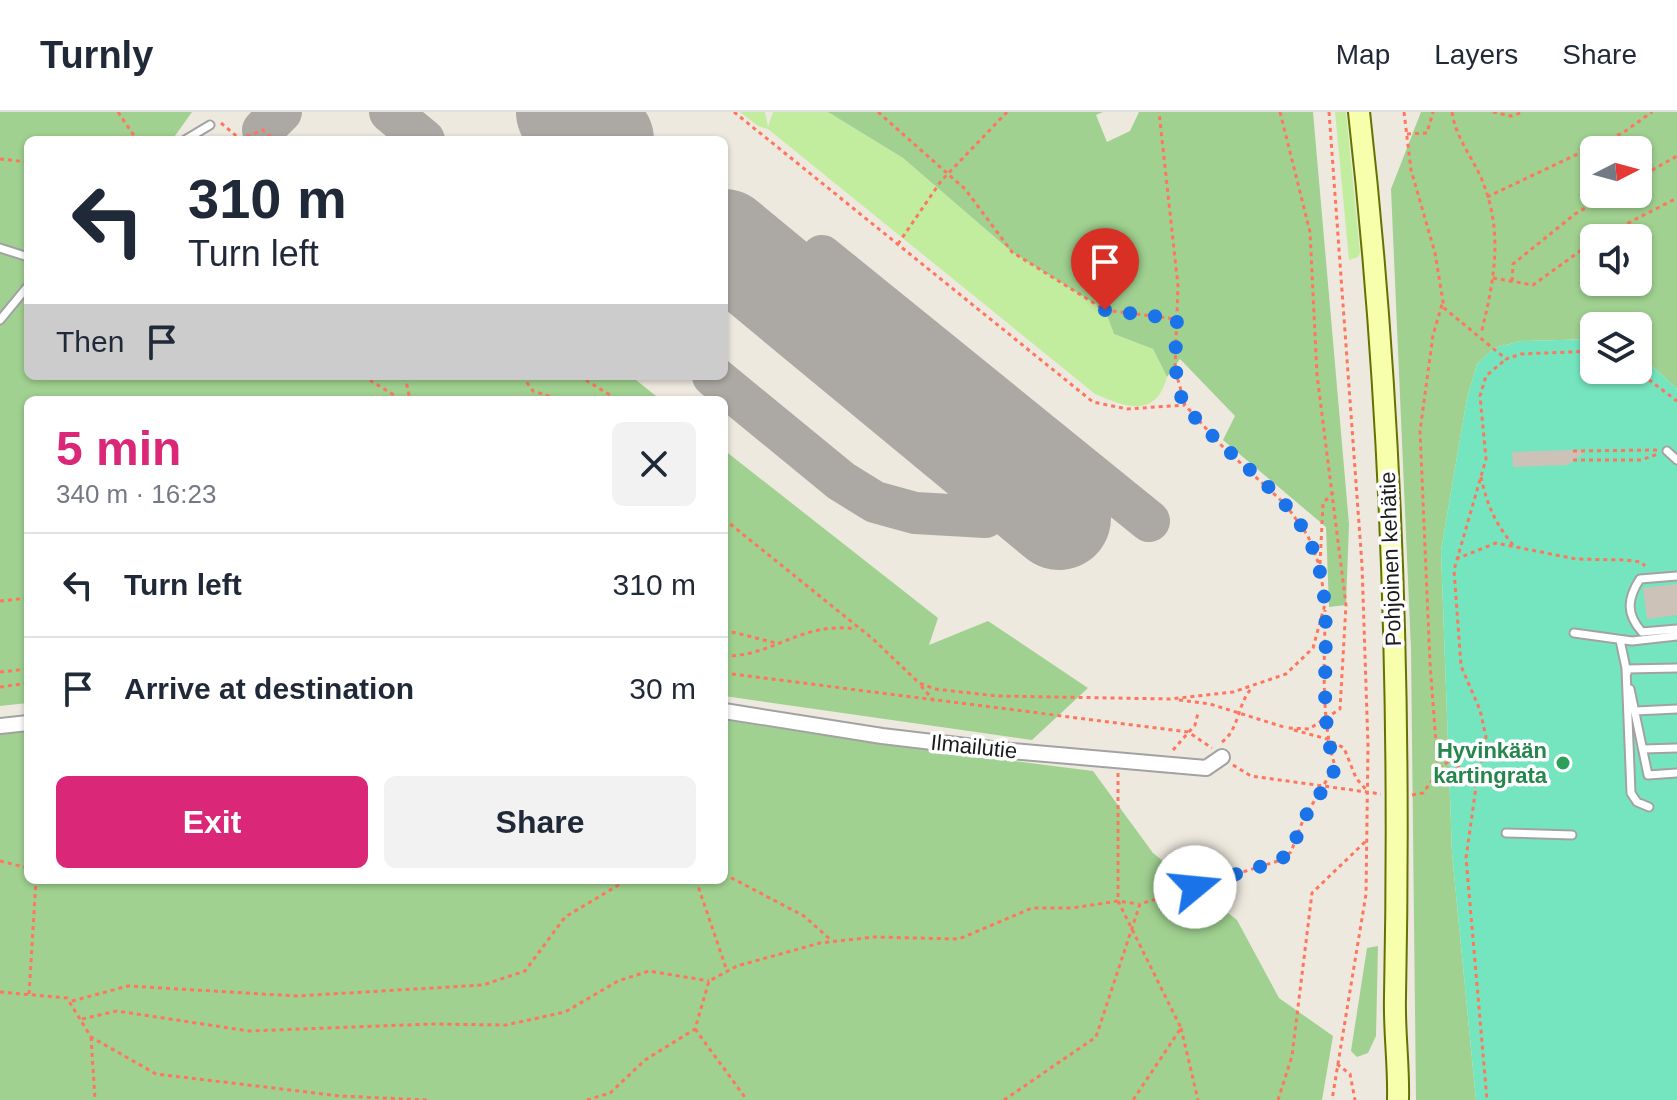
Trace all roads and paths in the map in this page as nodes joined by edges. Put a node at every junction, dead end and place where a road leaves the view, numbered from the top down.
1 (118, 112) edge
2 (734, 112) edge
3 (878, 112) edge
4 (1007, 112) edge
5 (1159, 112) edge
6 (1280, 112) edge
7 (1329, 112) edge
8 (1359, 112) edge
9 (1404, 112) edge
10 (1433, 112) edge
11 (1452, 112) edge
12 (1493, 112) edge
13 (1524, 112) edge
14 (1652, 112) edge
15 (210, 125) joint
16 (1407, 134) junction
17 (134, 136) edge
18 (192, 136) edge
19 (237, 136) edge
20 (1677, 156) edge
21 (0, 159) edge
22 (24, 162) edge
23 (1652, 170) edge
24 (948, 173) junction
25 (1487, 197) junction
26 (1677, 198) edge
27 (1586, 208) edge
28 (1626, 224) edge
29 (897, 244) junction
30 (0, 248) edge
31 (1580, 251) edge
32 (24, 256) edge
33 (1493, 278) junction
34 (1512, 281) junction
35 (24, 291) edge
36 (1443, 301) junction
37 (1177, 319) junction
38 (0, 320) edge
39 (1480, 335) junction
40 (1580, 352) edge
41 (1506, 359) junction
42 (370, 380) edge
43 (525, 380) edge
44 (586, 380) edge
45 (1652, 382) edge
46 (396, 396) edge
47 (549, 396) edge
48 (612, 396) edge
49 (1677, 401) edge
50 (1185, 405) junction
51 (1617, 449) junction
52 (1641, 449) junction
53 (1573, 451) dead end
54 (1667, 451) junction
55 (1618, 459) junction
56 (1573, 460) dead end
57 (1641, 460) junction
58 (1677, 460) edge
59 (1481, 474) junction
60 (1334, 492) junction
61 (728, 527) edge
62 (1513, 545) junction
63 (1456, 559) junction
64 (1320, 567) junction
65 (1677, 576) edge
66 (1657, 577) junction
67 (24, 598) edge
68 (0, 601) edge
69 (1325, 604) junction
70 (860, 629) junction
71 (1677, 629) edge
72 (728, 631) edge
73 (1574, 633) dead end
74 (1677, 636) edge
75 (1620, 640) junction
76 (776, 643) junction
77 (728, 656) edge
78 (1677, 668) edge
79 (24, 669) edge
80 (1626, 669) junction
81 (0, 672) edge
82 (728, 674) edge
83 (919, 683) junction
84 (24, 684) edge
85 (1256, 684) junction
86 (0, 687) edge
87 (1170, 699) junction
88 (934, 701) junction
89 (1677, 709) edge
90 (1635, 711) junction
91 (728, 712) edge
92 (1198, 713) dead end
93 (1236, 714) junction
94 (1326, 721) junction
95 (24, 723) edge
96 (0, 726) edge
97 (1288, 728) junction
98 (1188, 732) junction
99 (1327, 739) junction
100 (1677, 748) edge
101 (1643, 749) junction
102 (1218, 752) junction
103 (1119, 759) junction
104 (1167, 764) junction
105 (1439, 773) junction
106 (1677, 773) edge
107 (1323, 787) junction
108 (1476, 787) junction
109 (1368, 792) junction
110 (1397, 796) junction
111 (1649, 807) dead end
112 (1506, 833) dead end
113 (1572, 835) dead end
114 (1368, 839) junction
115 (0, 861) edge
116 (24, 867) edge
117 (728, 876) edge
118 (36, 884) edge
119 (620, 884) edge
120 (697, 884) edge
121 (1118, 901) junction
122 (1140, 904) junction
123 (1132, 928) junction
124 (832, 941) junction
125 (727, 971) junction
126 (709, 981) junction
127 (0, 992) edge
128 (29, 994) junction
129 (72, 1001) junction
130 (1395, 1008) junction
131 (82, 1019) junction
132 (1181, 1028) junction
133 (695, 1029) junction
134 (91, 1037) junction
135 (1337, 1064) junction
136 (95, 1100) edge
137 (427, 1100) edge
138 (587, 1100) edge
139 (747, 1100) edge
140 (1004, 1100) edge
141 (1133, 1100) edge
142 (1198, 1100) edge
143 (1278, 1100) edge
144 (1332, 1100) edge
145 (1355, 1100) edge
146 (1384, 1100) edge
147 (1398, 1100) edge
148 (1487, 1100) edge

1 - 17 path
2 - 29 path
3 - 24 path
4 - 24 path
5 - 37 path
6 - 60 path
7 - 109 path
8 - 110 main road, Pohjoinen kehätie
9 - 16 path
10 - 16 path
11 - 25 path
12 - 13 path
14 - 25 path
15 - 18 lane
15 - 19 path
16 - 36 path
20 - 23 path
21 - 22 path
24 - 29 path
24 - 37 path
25 - 33 path
26 - 28 path
27 - 34 path
29 - 50 path
30 - 32 lane
31 - 34 path
33 - 34 path
33 - 39 path
35 - 38 lane
36 - 39 path
36 - 105 path
37 - 50 path
39 - 41 path
40 - 41 path
41 - 59 path
42 - 46 path
43 - 47 path
44 - 48 path
45 - 49 path
50 - 64 path
51 - 52 path
51 - 53 path
51 - 55 path
52 - 54 path
52 - 57 path
54 - 57 path
54 - 58 lane
55 - 56 path
55 - 57 path
59 - 62 path
59 - 63 path
60 - 64 path
60 - 94 path
61 - 70 path
62 - 63 path
62 - 66 path
63 - 108 path
64 - 69 path
65 - 66 lane
66 - 71 lane
67 - 68 path
69 - 85 path
69 - 94 path
70 - 76 path
70 - 83 path
72 - 76 path
73 - 75 lane
74 - 75 lane
75 - 80 lane
76 - 77 path
78 - 80 lane
79 - 81 path
80 - 90 lane
80 - 111 lane
82 - 88 path
83 - 87 path
83 - 88 path
84 - 86 path
85 - 87 path
85 - 93 path
87 - 93 path
88 - 98 path
89 - 90 lane
90 - 101 lane
91 - 103 street, Ilmailutie
92 - 98 path
93 - 97 path
93 - 102 path
94 - 97 path
94 - 99 path
95 - 96 street
97 - 99 path
98 - 102 path
98 - 104 path
99 - 107 path
99 - 109 path
100 - 101 lane
101 - 106 lane
102 - 104 street, Ilmailutie
102 - 107 path
103 - 104 street, Ilmailutie
103 - 121 path
105 - 108 path
105 - 110 path
107 - 109 path
107 - 122 path
108 - 148 path
109 - 110 path
109 - 114 path
110 - 130 main road, Pohjoinen kehätie
112 - 113 lane
114 - 135 path
114 - 143 path
115 - 116 path
117 - 124 path
118 - 128 path
119 - 129 path
120 - 125 path
121 - 122 path
121 - 123 path
121 - 124 path
122 - 123 path
123 - 132 path
123 - 140 path
124 - 125 path
125 - 126 path
126 - 131 path
126 - 133 path
127 - 128 path
128 - 129 path
129 - 131 path
130 - 146 main road, Pohjoinen kehätie
130 - 147 main road, Pohjoinen kehätie
131 - 134 path
132 - 141 path
132 - 142 path
133 - 138 path
133 - 139 path
134 - 136 path
134 - 137 path
135 - 144 path
135 - 145 path

